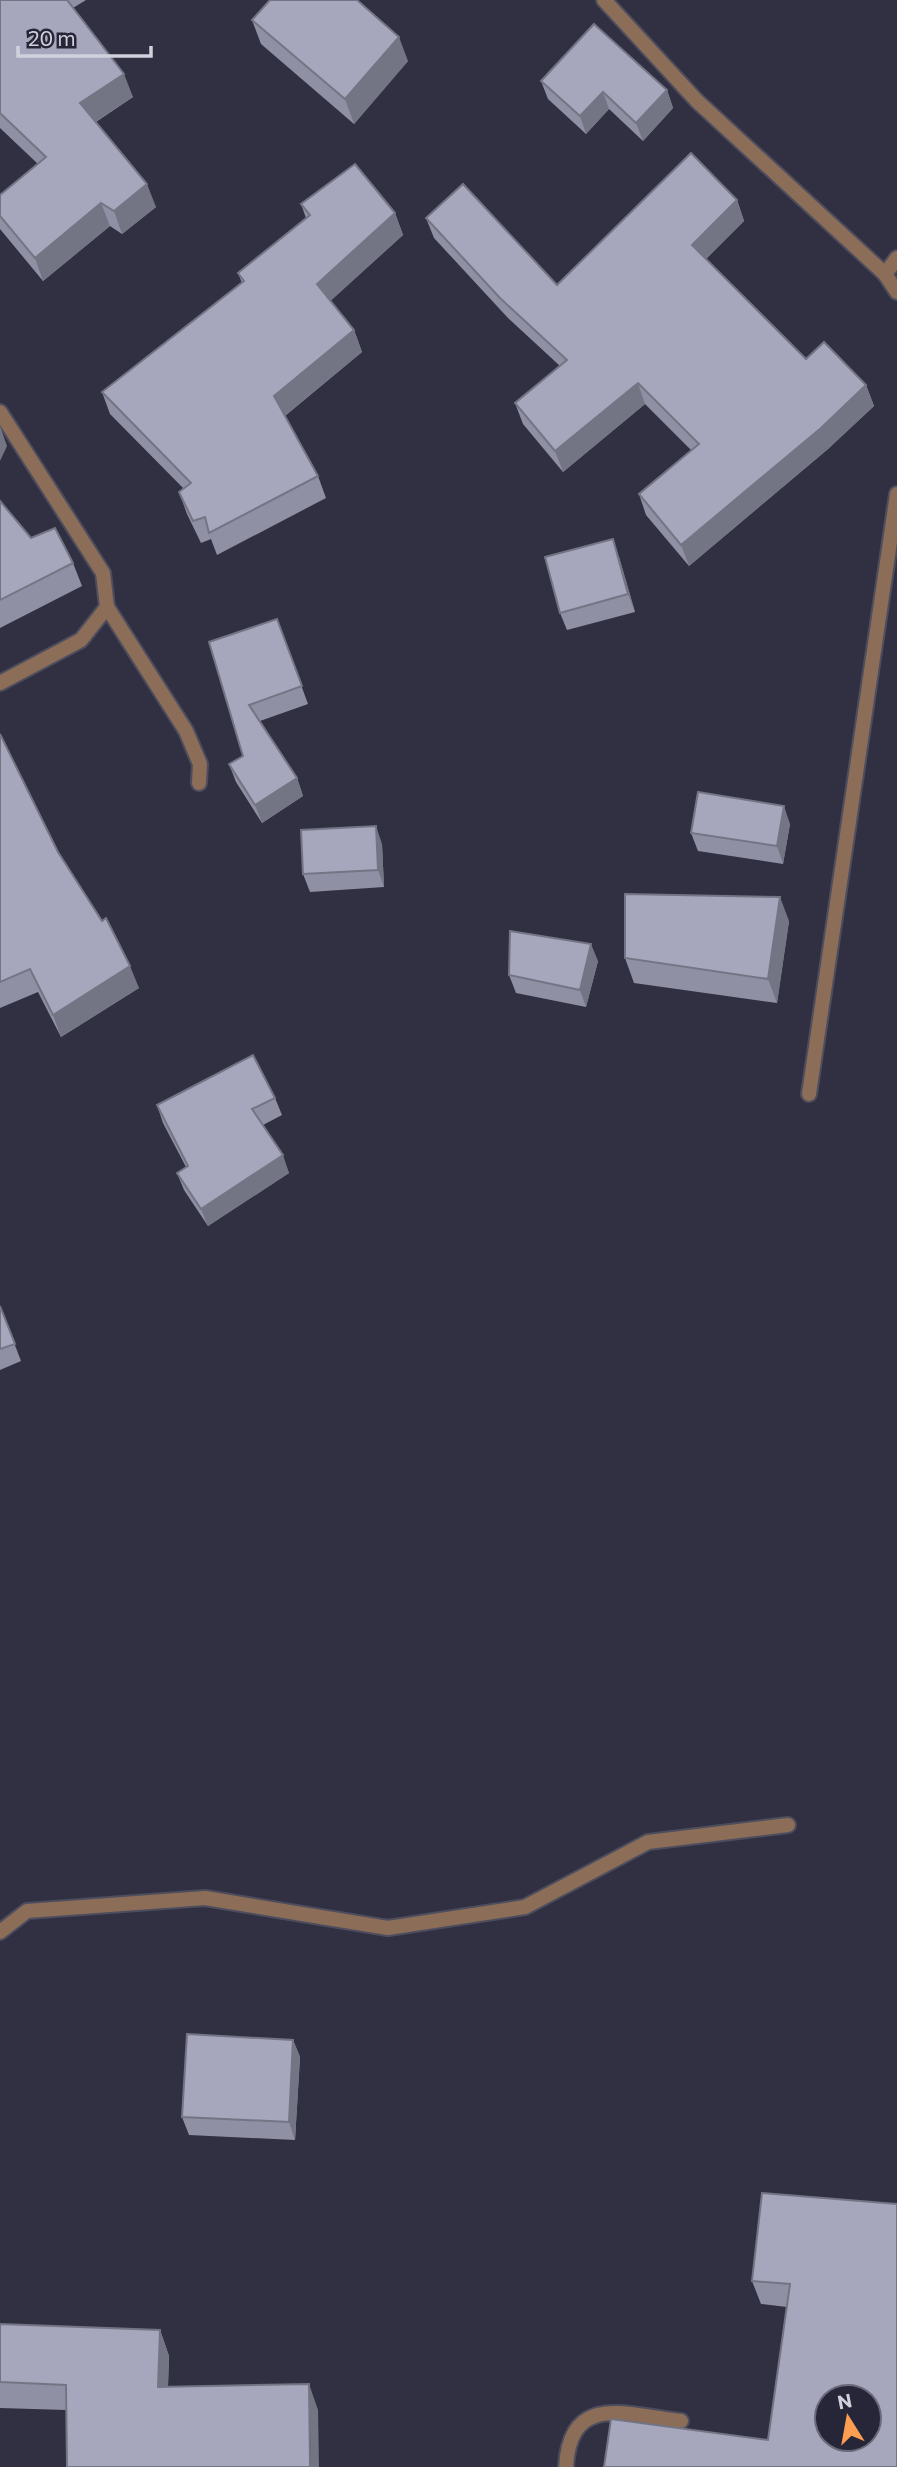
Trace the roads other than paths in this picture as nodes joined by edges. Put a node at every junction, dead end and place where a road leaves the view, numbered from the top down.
1 (604, 0) edge
2 (897, 258) edge
3 (885, 274) junction
4 (897, 292) edge
5 (0, 412) edge
6 (897, 494) edge
7 (107, 607) junction
8 (0, 683) edge
9 (199, 783) dead end
10 (809, 1094) dead end
11 (788, 1825) dead end
12 (0, 1932) edge
13 (681, 2421) dead end
14 (566, 2467) edge

1 - 3 street
2 - 3 street
3 - 4 street
5 - 7 street
6 - 10 street
7 - 8 street
7 - 9 street
11 - 12 street
13 - 14 street

